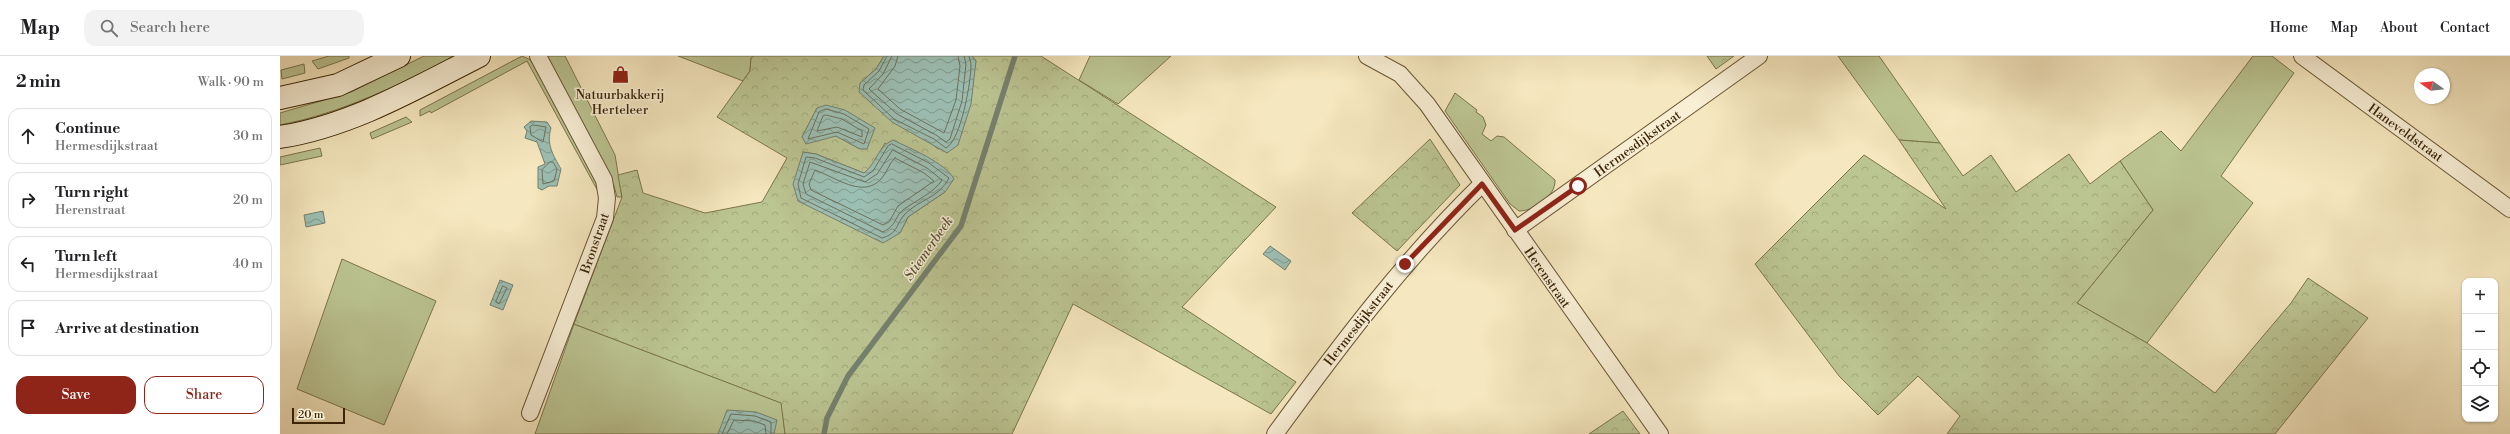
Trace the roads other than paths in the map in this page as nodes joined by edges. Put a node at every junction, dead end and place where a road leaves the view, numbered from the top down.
1 (399, 56) edge
2 (479, 56) edge
3 (538, 56) edge
4 (1367, 56) edge
5 (1759, 56) edge
6 (2302, 56) edge
7 (280, 98) edge
8 (280, 137) edge
9 (1482, 184) junction
10 (2510, 208) edge
11 (1515, 230) junction
12 (530, 413) dead end
13 (1275, 434) edge
14 (1660, 434) edge

1 - 7 main road
2 - 8 main road
3 - 12 street, Bronstraat
4 - 9 street, Herenstraat
5 - 11 street, Hermesdijkstraat
6 - 10 street, Haneveldstraat
9 - 11 street, Herenstraat
9 - 13 street, Hermesdijkstraat
11 - 14 street, Herenstraat

